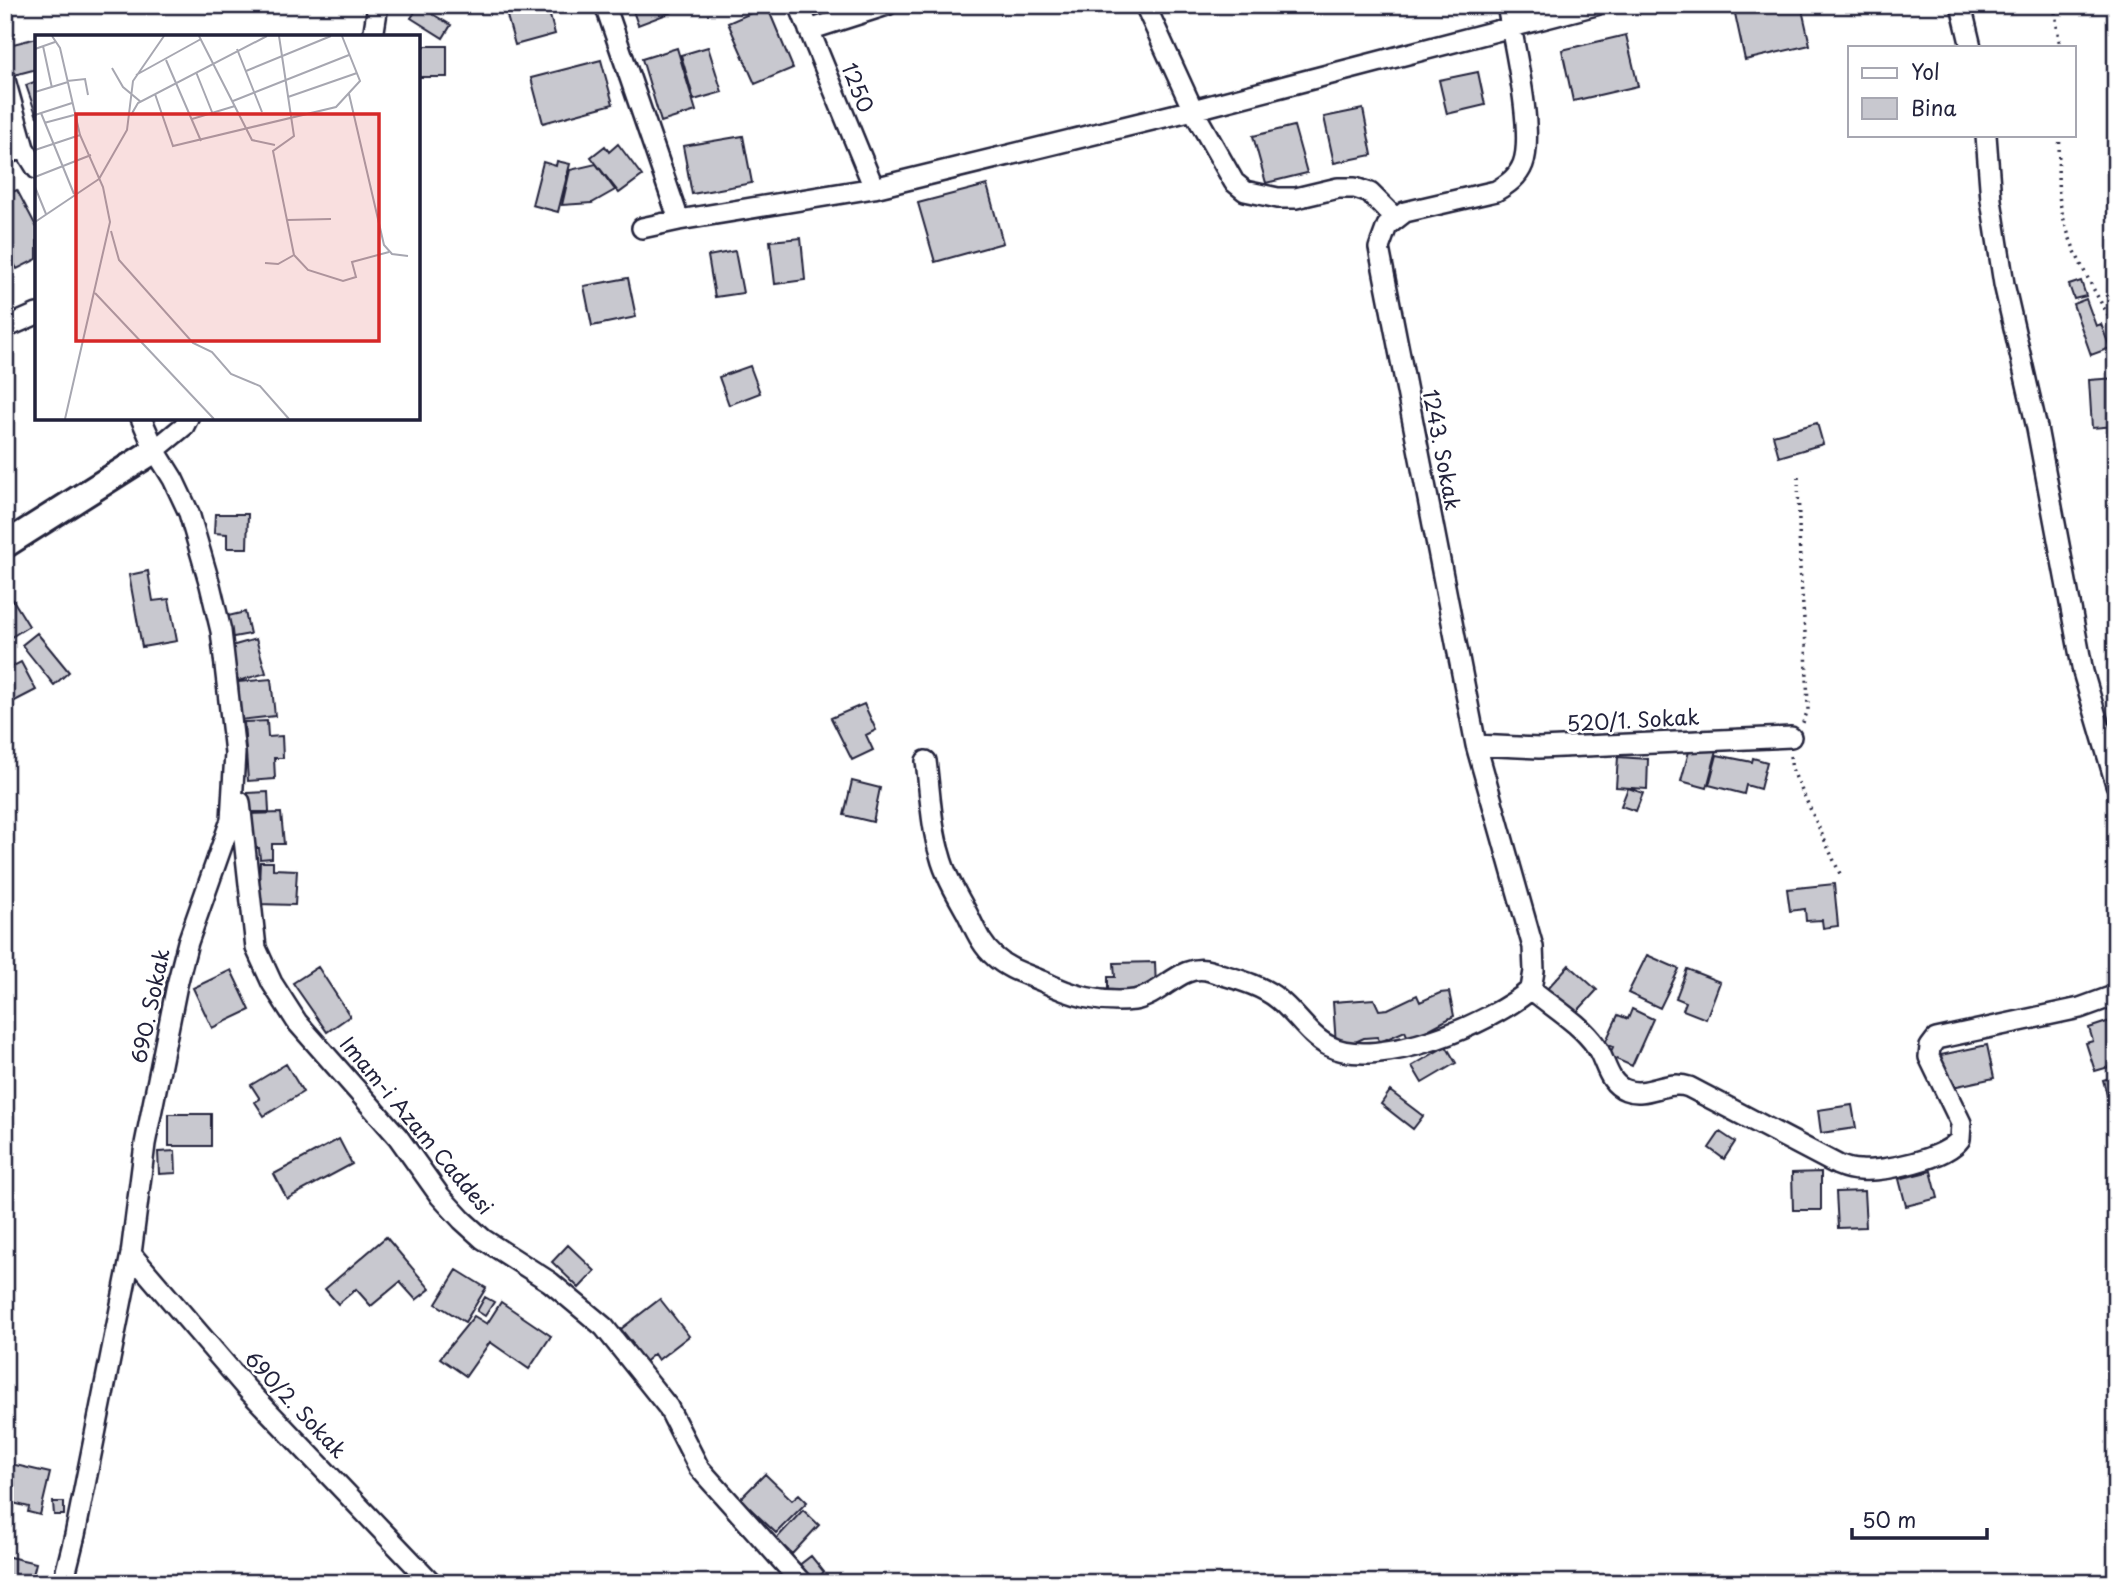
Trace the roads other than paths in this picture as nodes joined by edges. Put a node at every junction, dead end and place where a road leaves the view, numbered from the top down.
1 (605, 5) edge
2 (799, 5) edge
3 (887, 5) edge
4 (1145, 5) edge
5 (1507, 5) edge
6 (1596, 5) edge
7 (1961, 5) edge
8 (379, 9) edge
9 (1511, 27) junction
10 (809, 30) junction
11 (373, 35) edge
12 (1971, 46) edge
13 (5, 80) edge
14 (1193, 110) junction
15 (1986, 136) edge
16 (15, 151) edge
17 (35, 167) edge
18 (874, 188) junction
19 (1395, 218) junction
20 (679, 220) junction
21 (642, 228) dead end
22 (35, 315) edge
23 (5, 328) edge
24 (142, 420) edge
25 (187, 420) edge
26 (155, 450) junction
27 (5, 545) edge
28 (1791, 737) road end
29 (1476, 745) junction
30 (235, 753) junction
31 (926, 761) dead end
32 (2116, 785) edge
33 (1531, 989) junction
34 (2116, 995) edge
35 (131, 1254) junction
36 (63, 1583) edge
37 (432, 1583) edge
38 (802, 1583) edge

1 - 20 street
2 - 10 street, 1250
3 - 10 street
4 - 14 street
5 - 9 street
6 - 9 street
7 - 12 street
8 - 11 street
9 - 14 street
9 - 19 street
10 - 18 street, 1250
13 - 16 street
14 - 18 street
14 - 19 street
15 - 32 street
16 - 17 street
18 - 20 street
19 - 29 street, 1243. Sokak
20 - 21 street
22 - 23 street
24 - 26 street, 690. Sokak
25 - 26 street
26 - 27 main road
26 - 30 street, 690. Sokak
28 - 29 street, 520/1. Sokak
29 - 33 street, 1243. Sokak
30 - 35 street, 690. Sokak
30 - 38 street, Imam-i Azam Caddesi
31 - 33 street
33 - 34 street
35 - 36 street, 690. Sokak
35 - 37 street, 690/2. Sokak

